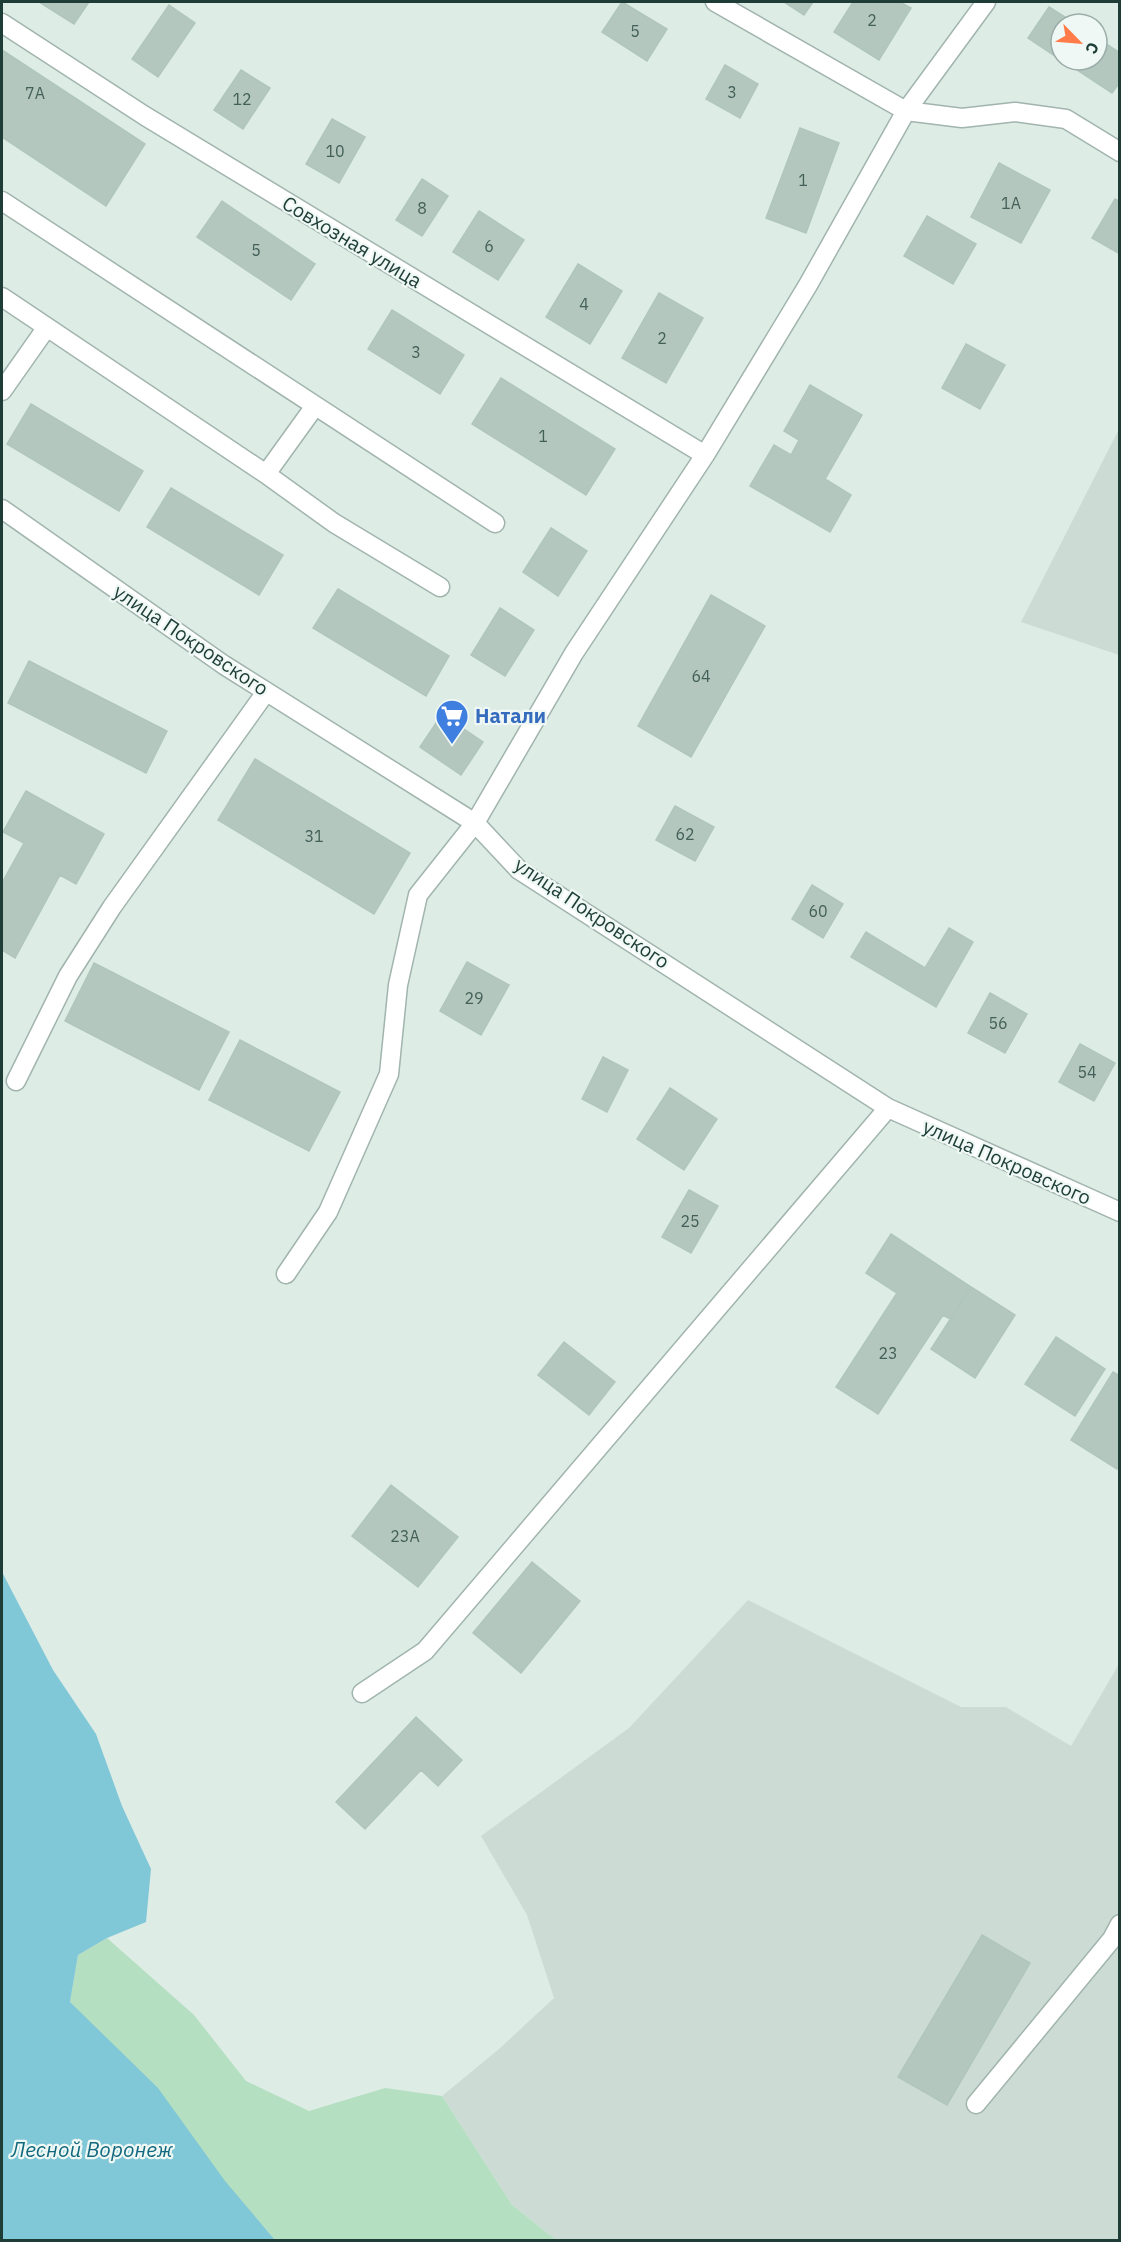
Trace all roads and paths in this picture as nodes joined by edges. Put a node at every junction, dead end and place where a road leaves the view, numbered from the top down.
1 (715, 2) edge
2 (986, 2) edge
3 (2, 23) edge
4 (906, 111) junction
5 (1119, 152) edge
6 (2, 201) edge
7 (2, 297) edge
8 (47, 327) junction
9 (2, 391) edge
10 (315, 406) junction
11 (705, 455) junction
12 (266, 474) junction
13 (2, 509) edge
14 (495, 523) dead end
15 (440, 587) dead end
16 (266, 692) junction
17 (475, 823) junction
18 (16, 1081) dead end
19 (888, 1108) junction
20 (1119, 1212) edge
21 (286, 1274) dead end
22 (363, 1693) dead end
23 (1119, 1924) edge
24 (976, 2104) dead end

1 - 4 street
2 - 4 street
3 - 11 street, Совхозная улица
4 - 5 street
4 - 11 street
6 - 10 street
7 - 8 street
8 - 9 street
8 - 12 street
10 - 12 street
10 - 14 street
11 - 17 street
12 - 15 street
13 - 16 street, улица Покровского
16 - 17 street, улица Покровского
16 - 18 street
17 - 19 street, улица Покровского
17 - 21 street
19 - 20 street, улица Покровского
19 - 22 street
23 - 24 street

